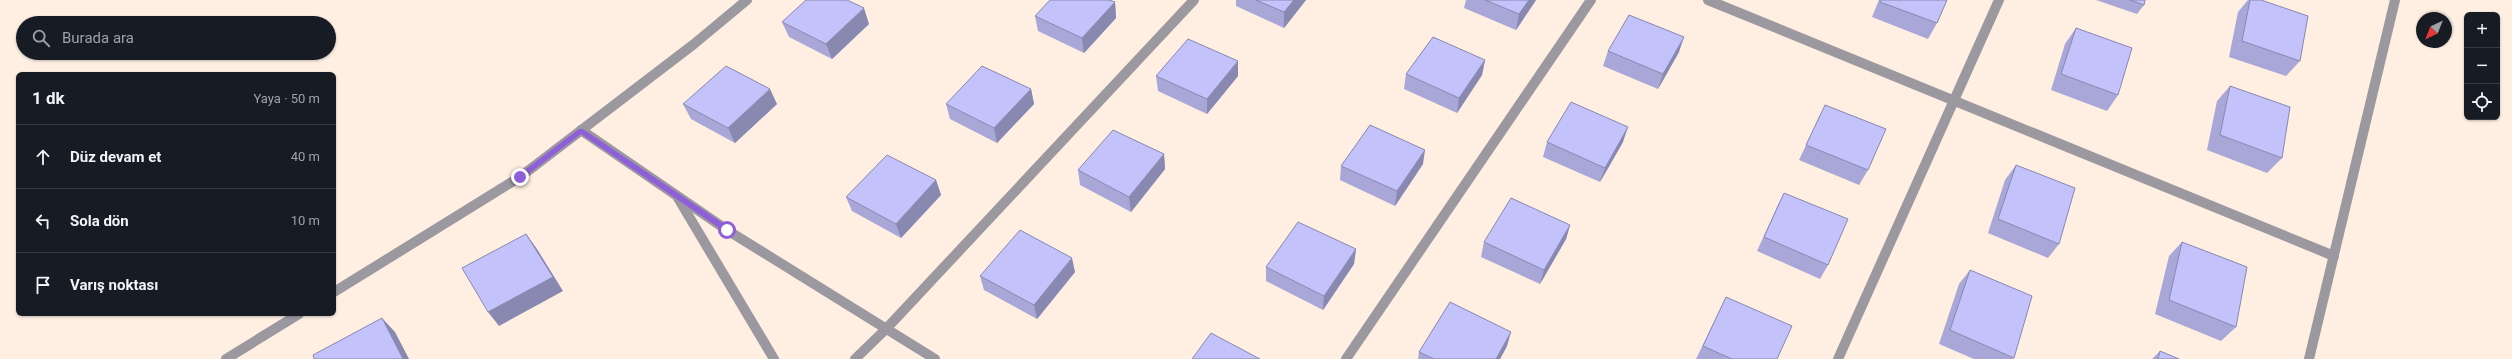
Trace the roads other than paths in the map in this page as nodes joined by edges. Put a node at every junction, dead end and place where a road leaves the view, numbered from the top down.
1 (747, 0) edge
2 (1194, 0) edge
3 (1590, 0) edge
4 (1708, 0) edge
5 (1999, 0) edge
6 (2395, 0) edge
7 (1954, 101) junction
8 (581, 130) junction
9 (676, 195) junction
10 (2334, 256) junction
11 (336, 291) edge
12 (295, 316) edge
13 (886, 329) junction
14 (226, 359) edge
15 (774, 359) edge
16 (855, 359) edge
17 (935, 359) edge
18 (1346, 359) edge
19 (1838, 359) edge
20 (2309, 359) edge

1 - 8 street
2 - 13 street
3 - 18 street
4 - 7 street
5 - 7 street
6 - 10 street
7 - 10 street
7 - 19 street
8 - 9 street
8 - 11 street
9 - 13 street
9 - 15 street
10 - 20 street
12 - 14 street
13 - 16 street
13 - 17 street

